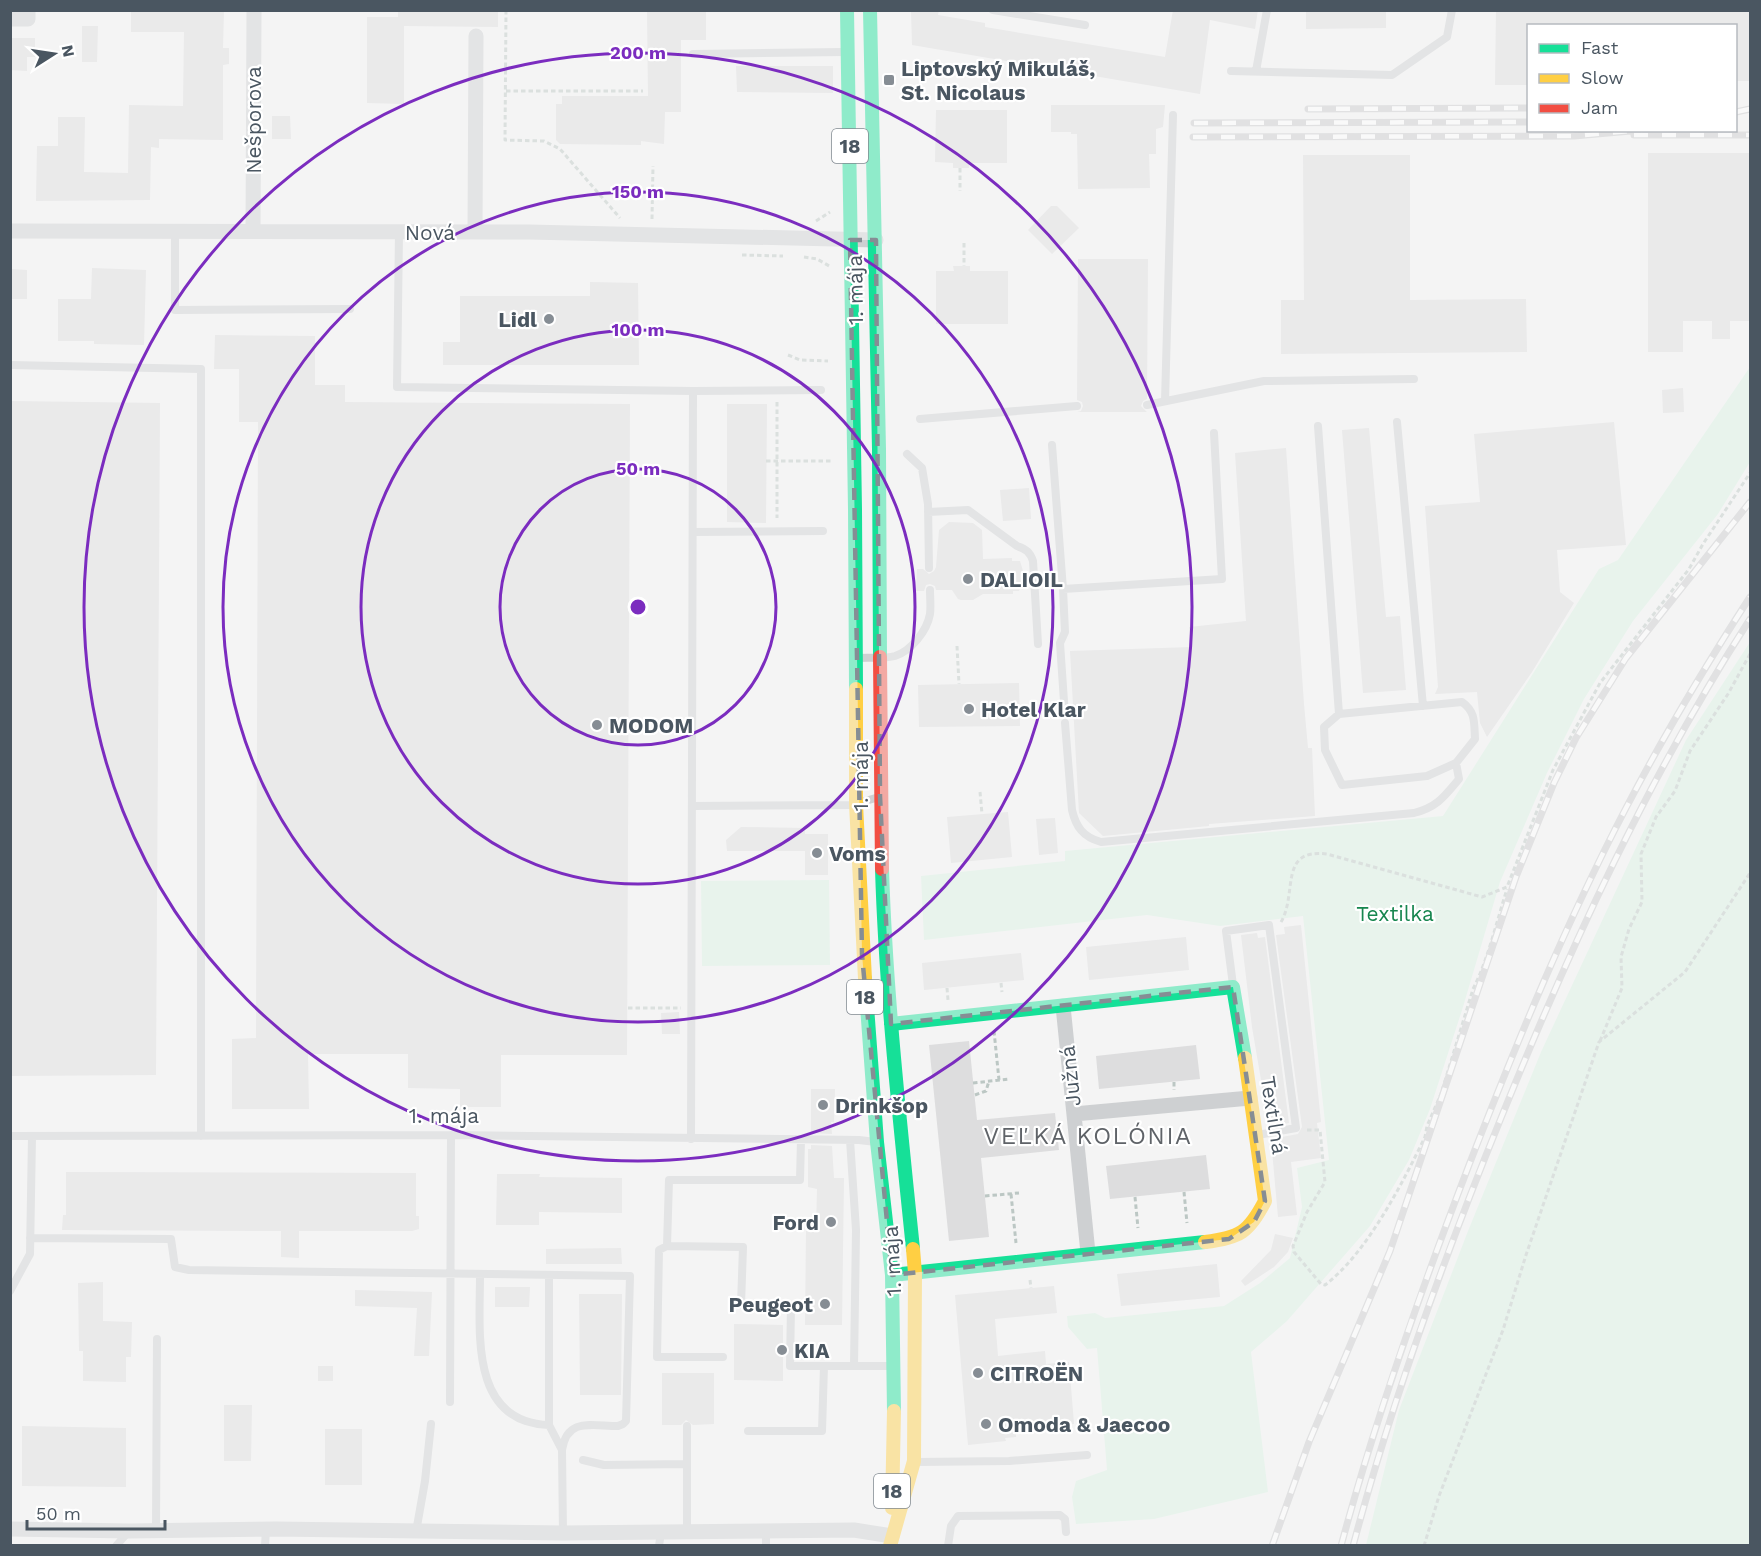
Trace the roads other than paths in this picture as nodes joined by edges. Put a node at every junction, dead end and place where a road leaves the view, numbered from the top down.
1 (28, 10) edge
2 (254, 10) edge
3 (847, 10) edge
4 (870, 10) edge
5 (993, 10) edge
6 (1267, 10) edge
7 (1452, 10) edge
8 (10, 19) edge
9 (1085, 25) dead end
10 (476, 36) dead end
11 (870, 51) junction
12 (848, 52) junction
13 (693, 54) dead end
14 (1231, 70) dead end
15 (1256, 71) junction
16 (1173, 115) dead end
17 (253, 230) junction
18 (10, 231) edge
19 (175, 231) junction
20 (399, 232) junction
21 (475, 232) junction
22 (850, 240) junction
23 (876, 240) junction
24 (350, 309) dead end
25 (10, 365) edge
26 (1414, 379) dead end
27 (821, 390) dead end
28 (693, 391) junction
29 (1165, 401) junction
30 (1147, 405) dead end
31 (1077, 406) dead end
32 (920, 419) dead end
33 (1397, 422) dead end
34 (1318, 426) dead end
35 (1214, 433) dead end
36 (1052, 445) dead end
37 (908, 454) dead end
38 (928, 512) junction
39 (823, 531) dead end
40 (693, 532) junction
41 (929, 568) dead end
42 (1063, 589) junction
43 (930, 590) dead end
44 (1038, 644) dead end
45 (880, 657) junction
46 (856, 658) junction
47 (1423, 706) junction
48 (1340, 714) junction
49 (1456, 763) junction
50 (880, 796) junction
51 (856, 804) junction
52 (692, 806) junction
53 (1233, 987) junction
54 (1063, 1006) junction
55 (891, 1024) junction
56 (1250, 1098) junction
57 (1074, 1114) junction
58 (451, 1135) junction
59 (1257, 1135) junction
60 (10, 1136) edge
61 (32, 1136) junction
62 (201, 1136) junction
63 (691, 1139) junction
64 (801, 1140) junction
65 (850, 1140) junction
66 (877, 1142) junction
67 (30, 1238) junction
68 (668, 1246) junction
69 (1088, 1253) junction
70 (915, 1273) junction
71 (451, 1274) junction
72 (480, 1275) junction
73 (549, 1275) junction
74 (892, 1275) junction
75 (10, 1291) edge
76 (157, 1339) dead end
77 (723, 1358) dead end
78 (824, 1366) junction
79 (854, 1366) junction
80 (893, 1366) junction
81 (450, 1402) dead end
82 (431, 1424) dead end
83 (549, 1425) junction
84 (687, 1426) dead end
85 (748, 1431) dead end
86 (562, 1450) junction
87 (904, 1454) junction
88 (1087, 1455) dead end
89 (583, 1460) dead end
90 (687, 1464) junction
91 (10, 1529) edge
92 (266, 1529) junction
93 (156, 1530) junction
94 (129, 1531) junction
95 (416, 1532) junction
96 (687, 1532) junction
97 (1066, 1532) dead end
98 (563, 1533) junction
99 (766, 1538) edge
100 (660, 1539) edge
101 (891, 1541) edge
102 (116, 1545) edge
103 (265, 1545) edge
104 (948, 1545) edge

1 - 8 street
2 - 17 street, Nešporova
3 - 12 main road, 1. mája / 18
4 - 11 main road, 1. mája / 18
5 - 9 lane
6 - 15 lane
7 - 15 lane
10 - 21 street
11 - 12 lane
11 - 23 main road, 1. mája / 18
12 - 13 lane
12 - 22 main road, 1. mája / 18
14 - 15 lane
16 - 29 lane
17 - 19 street, Nová
17 - 20 street, Nová
18 - 19 street, Nová
19 - 24 lane
20 - 21 street, Nová
20 - 28 lane
21 - 22 street, Nová
22 - 23 street, Nová
22 - 46 main road, 1. mája / 18
23 - 45 main road, 1. mája / 18
25 - 62 lane
26 - 29 lane
27 - 28 lane
28 - 40 lane
29 - 30 lane
31 - 32 lane
33 - 47 lane
34 - 48 lane
35 - 42 lane
36 - 42 lane
37 - 38 lane
38 - 41 lane
38 - 44 lane
39 - 40 lane
40 - 52 lane
42 - 49 lane
43 - 45 lane
45 - 46 lane
45 - 50 main road, 1. mája / 18
46 - 51 main road, 1. mája / 18
47 - 48 lane
47 - 49 lane
48 - 49 lane
50 - 51 lane
50 - 55 main road, 1. mája / 18
51 - 52 lane
51 - 66 main road, 1. mája / 18
52 - 63 lane
53 - 54 main road
53 - 56 main road, Textilná
53 - 59 lane
54 - 55 main road
54 - 57 street, Južná
55 - 70 main road, 1. mája / 18
56 - 57 street
56 - 59 main road, Textilná
57 - 69 street, Južná
58 - 62 lane, 1. mája
58 - 63 lane, 1. mája
58 - 71 lane
59 - 69 main road, Textilná
60 - 61 lane, 1. mája
61 - 62 lane, 1. mája
61 - 67 lane
63 - 64 lane, 1. mája
64 - 65 lane, 1. mája
64 - 68 lane
65 - 66 lane, 1. mája
65 - 79 lane
66 - 74 main road, 1. mája / 18
67 - 71 lane
67 - 75 lane
68 - 77 lane
68 - 78 lane
69 - 70 main road, Textilná
70 - 74 main road, Textilná
70 - 87 main road, 1. mája / 18
71 - 72 lane
71 - 81 lane
72 - 73 lane
72 - 83 lane
73 - 83 lane
73 - 86 lane
74 - 80 main road, 1. mája / 18
76 - 93 lane
78 - 79 lane
78 - 85 lane
79 - 80 lane
80 - 87 main road, 1. mája / 18
82 - 95 lane
83 - 86 lane
84 - 90 lane
86 - 98 lane
87 - 88 lane
87 - 101 main road, 1. mája / 18
87 - 101 main road, 1. mája / 18
89 - 90 lane
90 - 96 lane
91 - 94 street
92 - 93 street
92 - 95 street
92 - 103 lane
93 - 94 street
94 - 102 lane
95 - 98 street
96 - 99 street
96 - 100 street
97 - 104 lane
98 - 100 street
99 - 101 street

